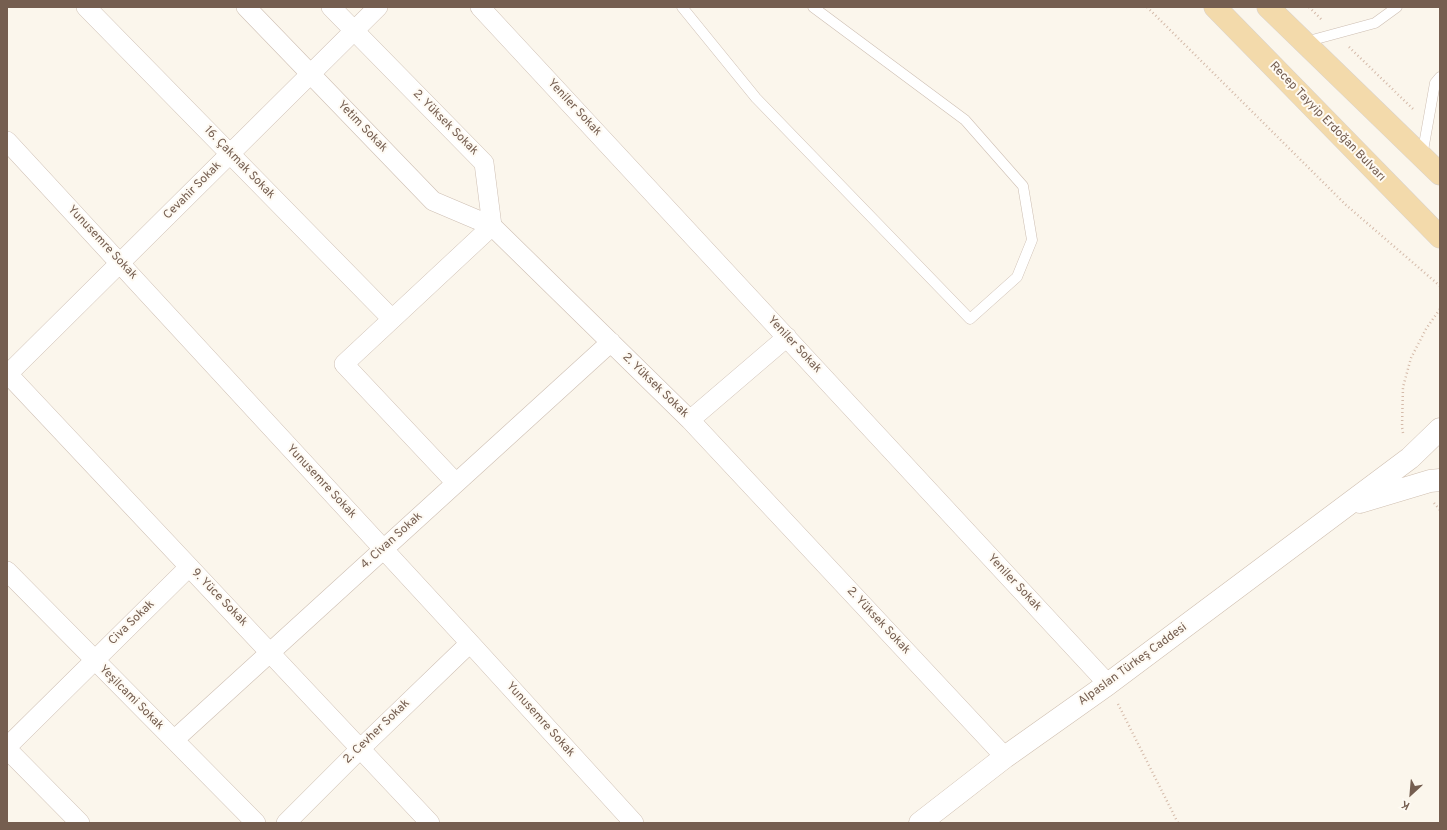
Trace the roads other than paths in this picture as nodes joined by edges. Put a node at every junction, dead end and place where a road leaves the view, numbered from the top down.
1 (86, 7) edge
2 (246, 7) edge
3 (331, 7) edge
4 (378, 7) edge
5 (480, 7) edge
6 (682, 7) edge
7 (813, 7) edge
8 (1215, 7) edge
9 (1268, 7) edge
10 (1397, 7) edge
11 (354, 31) junction
12 (1304, 42) junction
13 (310, 74) junction
14 (1440, 77) edge
15 (7, 141) edge
16 (230, 153) junction
17 (1422, 156) junction
18 (1440, 174) edge
19 (492, 226) junction
20 (1440, 237) edge
21 (120, 263) junction
22 (392, 319) junction
23 (787, 337) junction
24 (610, 342) junction
25 (8, 374) edge
26 (690, 420) junction
27 (1440, 429) edge
28 (1430, 482) edge
29 (456, 483) junction
30 (1346, 506) junction
31 (383, 549) junction
32 (189, 567) junction
33 (7, 571) edge
34 (470, 643) junction
35 (271, 652) junction
36 (94, 660) junction
37 (1108, 684) junction
38 (174, 740) junction
39 (7, 748) edge
40 (360, 749) junction
41 (1005, 757) junction
42 (631, 822) edge
43 (80, 823) edge
44 (256, 823) edge
45 (286, 823) edge
46 (430, 823) edge
47 (920, 823) edge

1 - 16 street, 16. Çakmak Sokak
2 - 13 street, Yetim Sokak
3 - 11 street, 2. Yüksek Sokak
4 - 11 street, Cevahir Sokak
5 - 23 street, Yeniler Sokak
6 - 7 lane
8 - 20 main road, Recep Tayyip Erdoğan Bulvarı
9 - 12 main road
10 - 12 lane
11 - 13 street, Cevahir Sokak
11 - 19 street, 2. Yüksek Sokak
12 - 17 main road
13 - 16 street, Cevahir Sokak
13 - 19 street, Yetim Sokak
14 - 17 lane
15 - 21 street, Yunusemre Sokak
16 - 21 street, Cevahir Sokak
16 - 22 street, 16. Çakmak Sokak
17 - 18 main road
19 - 22 street
19 - 24 street, 2. Yüksek Sokak
21 - 25 street, Cevahir Sokak
21 - 31 street, Yunusemre Sokak
22 - 29 street
23 - 26 street
23 - 37 street, Yeniler Sokak
24 - 26 street, 2. Yüksek Sokak
24 - 29 street, 4. Civan Sokak
25 - 32 street, 9. Yüce Sokak
26 - 41 street, 2. Yüksek Sokak
27 - 30 main road, Alpaslan Türkeş Caddesi
28 - 30 main road, Alpaslan Türkeş Caddesi
29 - 31 street, 4. Civan Sokak
30 - 37 main road, Alpaslan Türkeş Caddesi
31 - 34 street, Yunusemre Sokak
31 - 35 street, 4. Civan Sokak
32 - 35 street, 9. Yüce Sokak
32 - 36 street, Civa Sokak
33 - 36 street, Yeşilcami Sokak
34 - 40 street, 2. Cevher Sokak
34 - 42 street, Yunusemre Sokak
35 - 38 street, 4. Civan Sokak
35 - 40 street, 9. Yüce Sokak
36 - 38 street, Yeşilcami Sokak
36 - 39 street, Civa Sokak
37 - 41 main road, Alpaslan Türkeş Caddesi
38 - 44 street, Yeşilcami Sokak
39 - 43 street
40 - 45 street, 2. Cevher Sokak
40 - 46 street, 9. Yüce Sokak
41 - 47 main road, Alpaslan Türkeş Caddesi

